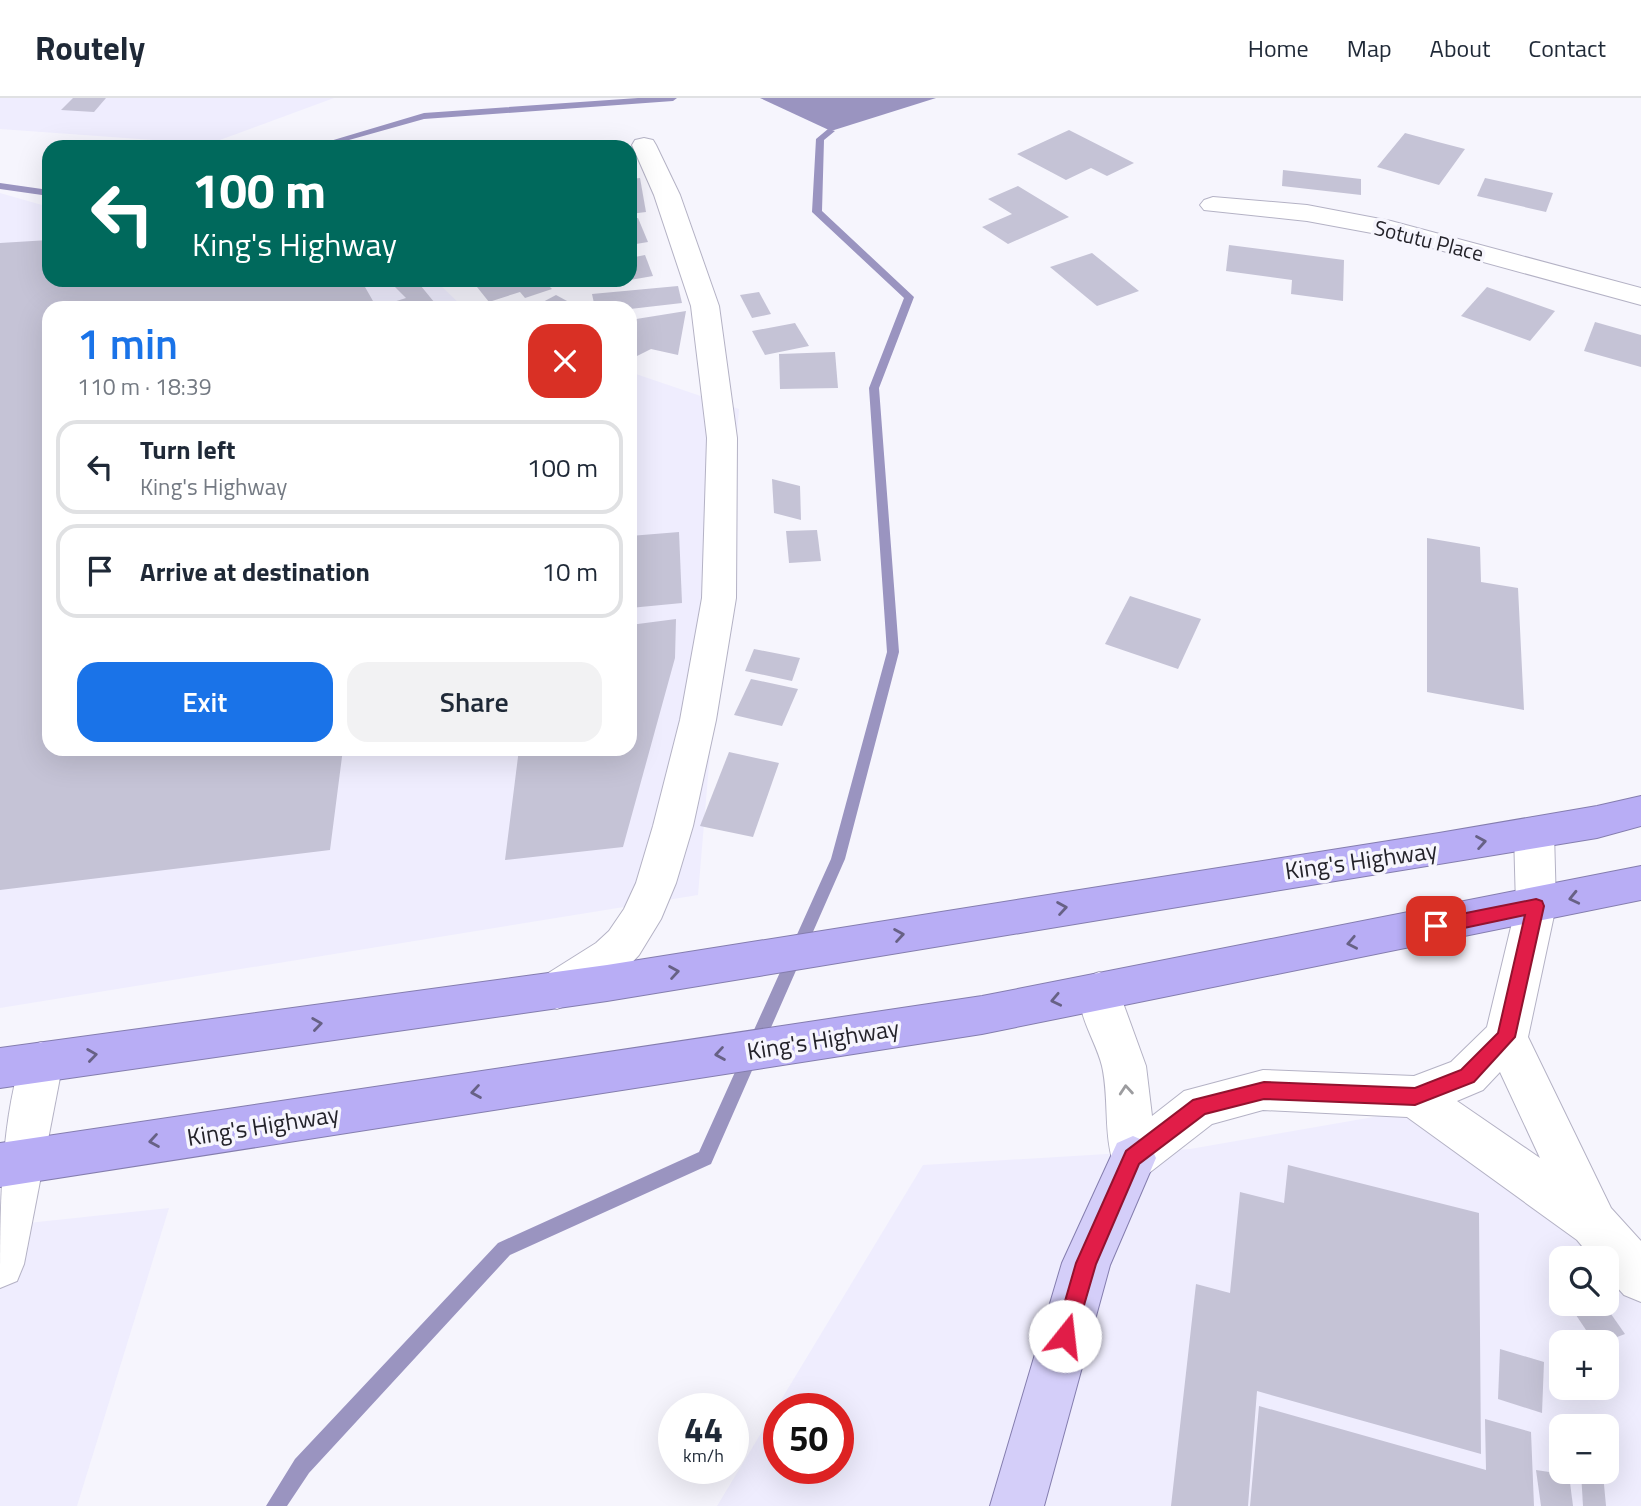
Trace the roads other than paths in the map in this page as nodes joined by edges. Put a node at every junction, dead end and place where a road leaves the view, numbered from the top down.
1 (644, 145) dead end
2 (1213, 205) dead end
3 (1641, 297) edge
4 (1641, 811) edge
5 (1534, 833) junction
6 (1641, 883) edge
7 (1536, 906) junction
8 (557, 990) junction
9 (1099, 991) junction
10 (1506, 1037) junction
11 (20, 1065) edge
12 (1415, 1097) junction
13 (1133, 1157) junction
14 (10, 1164) edge
15 (1594, 1224) junction
16 (0, 1264) edge
17 (1641, 1278) edge
18 (1017, 1506) edge

1 - 8 street
2 - 3 street, Sotutu Place
4 - 5 highway, King's Highway
5 - 7 street
8 -> 5 highway, King's Highway
6 -> 7 highway, King's Highway
7 -> 9 highway, King's Highway
7 - 10 street
11 -> 8 highway, King's Highway
13 -> 9 street
9 -> 14 highway, King's Highway
10 - 12 street
10 - 15 street
11 - 14 street
12 - 13 street
12 - 15 street
13 - 18 main road
14 - 16 street
15 - 17 street

